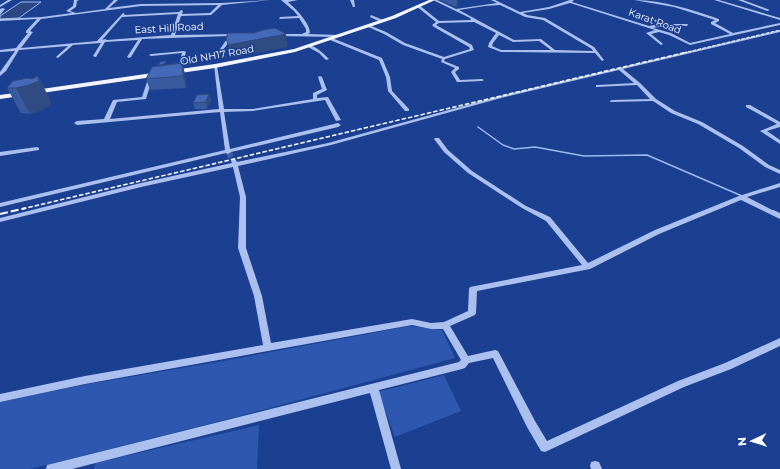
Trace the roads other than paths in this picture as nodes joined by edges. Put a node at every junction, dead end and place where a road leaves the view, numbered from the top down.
1 (10, 0) edge
2 (77, 0) edge
3 (116, 0) edge
4 (140, 0) edge
5 (269, 0) edge
6 (296, 0) edge
7 (352, 0) edge
8 (434, 0) edge
9 (493, 0) edge
10 (636, 0) edge
11 (654, 0) edge
12 (716, 0) edge
13 (740, 0) edge
14 (284, 1) edge
15 (571, 1) edge
16 (212, 2) edge
17 (231, 2) edge
18 (642, 2) junction
19 (184, 3) junction
20 (221, 4) junction
21 (501, 4) junction
22 (0, 6) edge
23 (136, 6) junction
24 (354, 6) dead end
25 (418, 6) junction
26 (651, 7) dead end
27 (106, 9) junction
28 (0, 10) edge
29 (455, 10) junction
30 (768, 10) dead end
31 (76, 13) junction
32 (520, 13) junction
33 (0, 14) edge
34 (180, 14) junction
35 (121, 16) junction
36 (371, 16) dead end
37 (647, 16) dead end
38 (299, 17) junction
39 (40, 18) junction
40 (280, 18) dead end
41 (780, 19) edge
42 (0, 20) edge
43 (382, 21) junction
44 (475, 21) junction
45 (438, 22) junction
46 (780, 24) edge
47 (664, 25) junction
48 (687, 25) dead end
49 (368, 26) junction
50 (648, 27) junction
51 (780, 30) edge
52 (659, 31) junction
53 (498, 33) junction
54 (232, 35) junction
55 (240, 35) edge
56 (272, 35) edge
57 (304, 35) junction
58 (734, 35) junction
59 (173, 36) junction
60 (340, 36) junction
61 (141, 38) junction
62 (331, 39) junction
63 (105, 40) junction
64 (99, 41) junction
65 (72, 44) junction
66 (661, 44) dead end
67 (309, 46) junction
68 (18, 49) junction
69 (0, 51) edge
70 (220, 52) dead end
71 (555, 52) junction
72 (596, 52) junction
73 (151, 55) dead end
74 (95, 56) dead end
75 (58, 57) dead end
76 (130, 57) dead end
77 (444, 58) junction
78 (327, 59) dead end
79 (602, 60) dead end
80 (215, 66) junction
81 (620, 69) junction
82 (178, 72) junction
83 (0, 75) edge
84 (151, 76) junction
85 (320, 77) dead end
86 (482, 80) dead end
87 (638, 84) junction
88 (598, 86) dead end
89 (0, 97) edge
90 (315, 100) junction
91 (654, 100) junction
92 (612, 102) dead end
93 (748, 106) dead end
94 (407, 110) dead end
95 (222, 111) junction
96 (106, 121) junction
97 (77, 123) dead end
98 (780, 125) edge
99 (437, 139) dead end
100 (780, 142) edge
101 (37, 149) dead end
102 (228, 152) junction
103 (0, 154) edge
104 (234, 163) junction
105 (780, 172) edge
106 (780, 185) edge
107 (741, 197) junction
108 (0, 205) edge
109 (780, 217) edge
110 (0, 220) edge
111 (588, 267) junction
112 (445, 325) junction
113 (780, 342) edge
114 (268, 348) junction
115 (466, 360) junction
116 (373, 388) junction
117 (0, 398) edge
118 (51, 469) edge
119 (396, 469) edge

1 - 22 street
2 - 31 street
3 - 27 street
4 - 23 street
5 - 17 street
6 - 14 street
7 - 24 street
8 - 25 main road, Old NH17 Road
8 - 29 street
9 - 21 street
10 - 18 street
11 - 18 street
12 - 41 street
13 - 30 street
14 - 38 street
15 - 32 street
15 - 50 street, Karat Road
16 - 19 street
16 - 20 street
17 - 20 street
18 - 26 street
18 - 58 street
19 - 23 street
19 - 34 street
20 - 34 street
21 - 29 street
21 - 32 street
23 - 27 street
23 - 35 street
25 - 43 main road, Old NH17 Road
25 - 45 street
27 - 31 street
28 - 33 street
29 - 44 street
31 - 39 street
32 - 72 street
34 - 35 street
34 - 59 street
35 - 64 street
36 - 43 street
37 - 47 street
38 - 40 street
38 - 57 street
39 - 42 street
39 - 68 street
43 - 49 main road, Old NH17 Road
44 - 45 street
44 - 53 street
45 - 77 street
46 - 58 street
47 - 48 street
47 - 50 street
49 - 60 main road, Old NH17 Road
49 - 77 street
50 - 52 street, Karat Road
51 - 81 street
52 - 58 street, Karat Road
52 - 66 street
53 - 71 street
53 - 71 street
54 - 55 street, East Hill Road
54 - 59 street, East Hill Road
54 - 70 street
56 - 57 street
57 - 60 street
59 - 61 street, East Hill Road
60 - 62 main road, Old NH17 Road
61 - 63 street, East Hill Road
61 - 76 street
62 - 67 main road, Old NH17 Road
62 - 94 street
63 - 64 street, East Hill Road
63 - 74 street
64 - 65 street, East Hill Road
65 - 68 street, East Hill Road
65 - 75 street
67 - 78 street
67 - 80 main road, Old NH17 Road
68 - 69 street, East Hill Road
68 - 83 street
71 - 72 street
72 - 79 street
73 - 82 street
77 - 86 street
80 - 82 main road, Old NH17 Road
80 - 95 street
81 - 87 street
81 - 104 street
82 - 84 main road, Old NH17 Road
84 - 89 main road, Old NH17 Road
84 - 96 street
85 - 90 street
87 - 88 street
87 - 91 street
90 - 95 street
90 - 102 street
91 - 92 street
91 - 105 street
93 - 98 street
95 - 96 street
95 - 102 street
96 - 97 street
98 - 100 street
99 - 111 street
101 - 103 street
102 - 108 street
104 - 110 street
104 - 114 street
106 - 107 street
107 - 109 street
107 - 111 street
111 - 112 street
112 - 114 street
112 - 115 street
113 - 115 street
114 - 117 street
115 - 116 street
116 - 118 street
116 - 119 street

